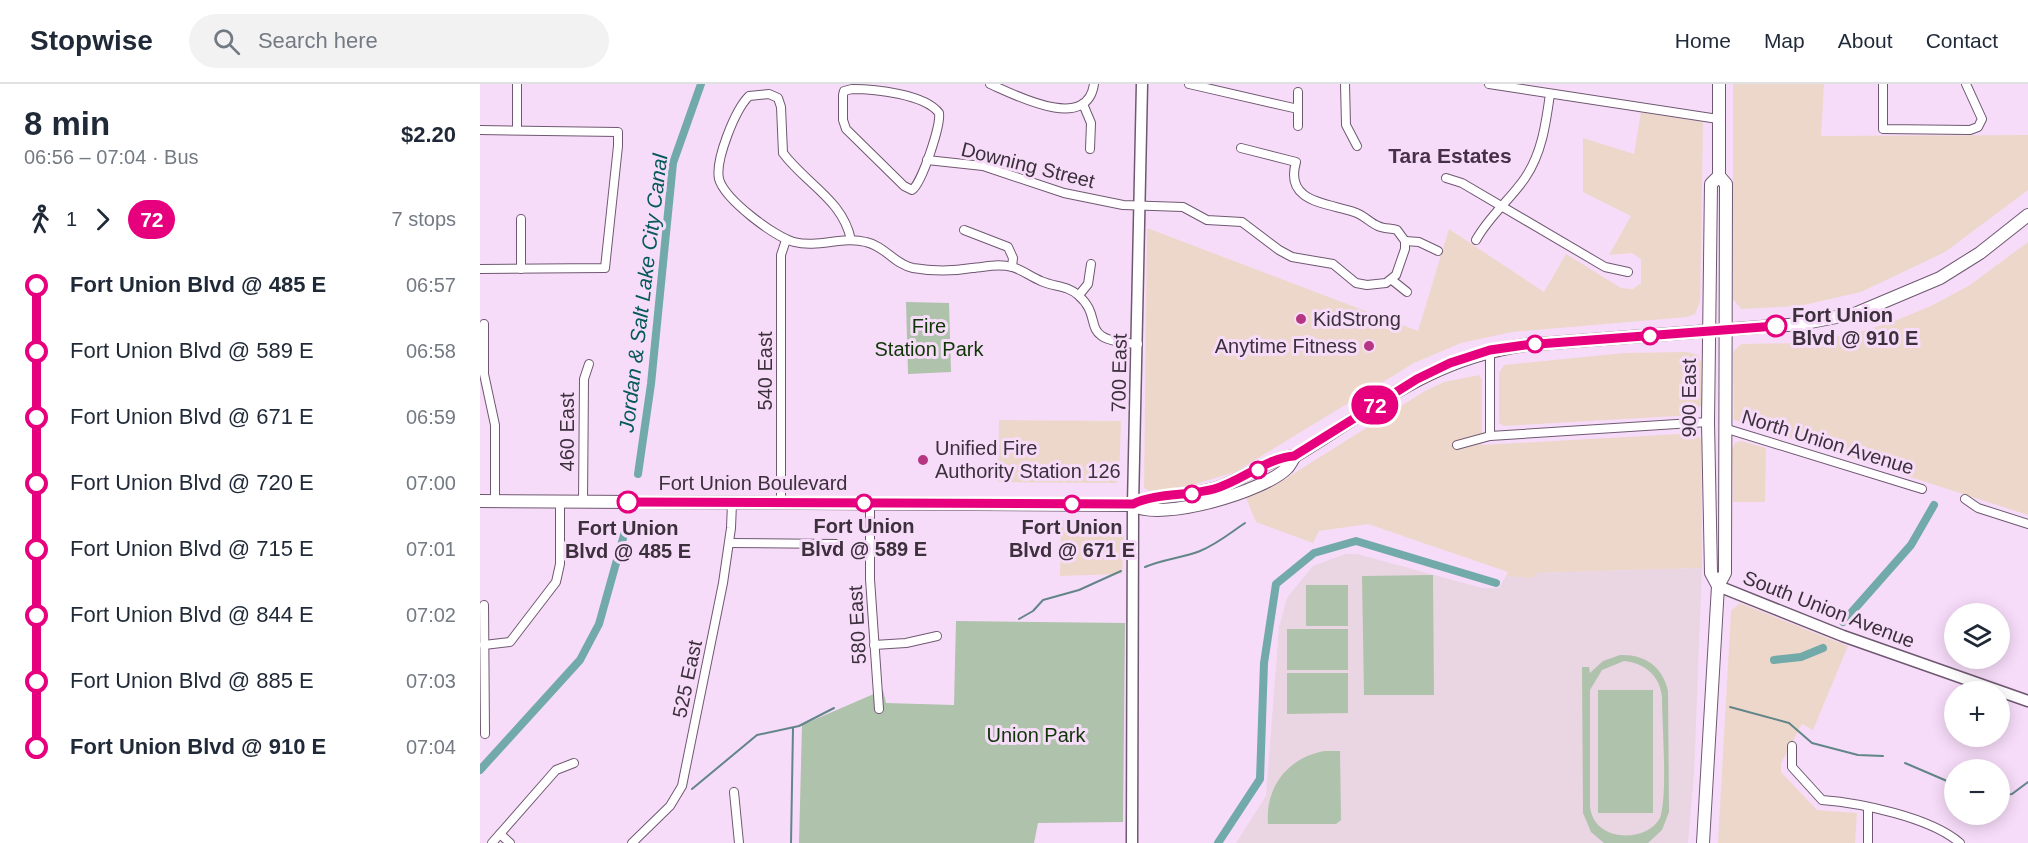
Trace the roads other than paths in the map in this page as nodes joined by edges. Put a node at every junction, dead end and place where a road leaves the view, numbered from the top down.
1 (517, 84) edge
2 (990, 84) edge
3 (1094, 84) edge
4 (1142, 84) edge
5 (1189, 84) edge
6 (1345, 84) edge
7 (1489, 84) edge
8 (1719, 84) edge
9 (1883, 84) edge
10 (1966, 84) edge
11 (1298, 92) dead end
12 (1550, 94) junction
13 (1083, 104) junction
14 (1298, 109) junction
15 (1718, 119) junction
16 (1298, 126) dead end
17 (480, 130) edge
18 (518, 130) junction
19 (1357, 146) dead end
20 (1241, 148) dead end
21 (1090, 149) dead end
22 (927, 160) junction
23 (1719, 177) junction
24 (1446, 178) dead end
25 (1140, 206) junction
26 (1500, 206) junction
27 (2028, 215) edge
28 (521, 219) dead end
29 (964, 230) dead end
30 (786, 240) junction
31 (850, 240) junction
32 (1476, 240) dead end
33 (1405, 241) junction
34 (1438, 251) dead end
35 (1090, 264) dead end
36 (1012, 267) junction
37 (480, 269) edge
38 (521, 269) junction
39 (1628, 272) dead end
40 (1392, 280) junction
41 (1407, 292) dead end
42 (1079, 295) junction
43 (484, 324) dead end
44 (1725, 330) junction
45 (1709, 332) junction
46 (1138, 344) junction
47 (1490, 350) junction
48 (589, 364) dead end
49 (1708, 422) junction
50 (1724, 428) junction
51 (1491, 436) junction
52 (1457, 445) dead end
53 (1922, 489) dead end
54 (1965, 499) dead end
55 (480, 501) edge
56 (495, 501) junction
57 (560, 502) junction
58 (584, 502) junction
59 (732, 502) junction
60 (781, 503) junction
61 (870, 503) junction
62 (1133, 504) junction
63 (2028, 524) edge
64 (729, 543) junction
65 (838, 543) dead end
66 (1718, 586) junction
67 (484, 605) dead end
68 (937, 636) dead end
69 (484, 645) junction
70 (874, 645) junction
71 (2028, 701) edge
72 (879, 709) dead end
73 (485, 734) dead end
74 (1792, 746) dead end
75 (574, 763) dead end
76 (734, 792) dead end
77 (1868, 809) junction
78 (500, 834) junction
79 (492, 843) edge
80 (510, 843) edge
81 (632, 843) edge
82 (739, 843) edge
83 (1132, 843) edge
84 (1703, 843) edge
85 (1868, 843) edge
86 (1960, 843) edge

1 - 18 street
2 - 13 street
3 - 13 street
4 - 25 street, 700 East
5 - 14 street
6 - 19 street
7 - 12 street
8 - 15 main road, 900 East
9 - 10 street
11 - 14 street
12 - 15 street
12 - 26 street
13 - 21 street
14 - 16 street
15 - 23 main road, 900 East
17 - 18 street
18 - 38 street
20 - 33 street
22 - 22 street
22 - 25 street, Downing Street
23 - 44 main road, 900 East
23 - 45 main road, 900 East
24 - 26 street
25 - 40 street, Downing Street
25 - 46 street, 700 East
26 - 32 street
26 - 39 street
27 - 44 main road, Fort Union Boulevard
28 - 38 street
29 - 36 street
30 - 31 street
30 - 31 street
30 - 60 street, 540 East
31 - 36 street
33 - 34 street
33 - 40 street
35 - 42 street
36 - 42 street
37 - 38 street
40 - 41 street
42 - 46 street
43 - 56 street
44 - 45 main road, Fort Union Boulevard
44 - 50 main road, 900 East
45 - 47 main road, Fort Union Boulevard
45 - 49 main road, 900 East
46 - 62 street, 700 East
47 - 51 street
47 - 62 main road, Fort Union Boulevard
48 - 58 street, 460 East
49 - 51 street
49 - 66 main road, 900 East
50 - 53 street, North Union Avenue
50 - 66 main road, 900 East
51 - 52 street
54 - 63 street
55 - 56 main road, Fort Union Boulevard
56 - 57 main road, Fort Union Boulevard
57 - 58 main road, Fort Union Boulevard
57 - 69 street
58 - 59 main road, Fort Union Boulevard
59 - 60 main road, Fort Union Boulevard
59 - 64 street, 525 East
60 - 61 main road, Fort Union Boulevard
61 - 62 main road, Fort Union Boulevard
61 - 70 street, 580 East
62 - 83 street, 700 East
64 - 65 street
64 - 81 street, 525 East
66 - 71 street, South Union Avenue
66 - 84 main road, 900 East
67 - 69 street
68 - 70 street
69 - 73 street
70 - 72 street, 580 East
74 - 77 street
75 - 78 street
76 - 82 street
77 - 85 street
77 - 86 street
78 - 79 street
78 - 80 street

